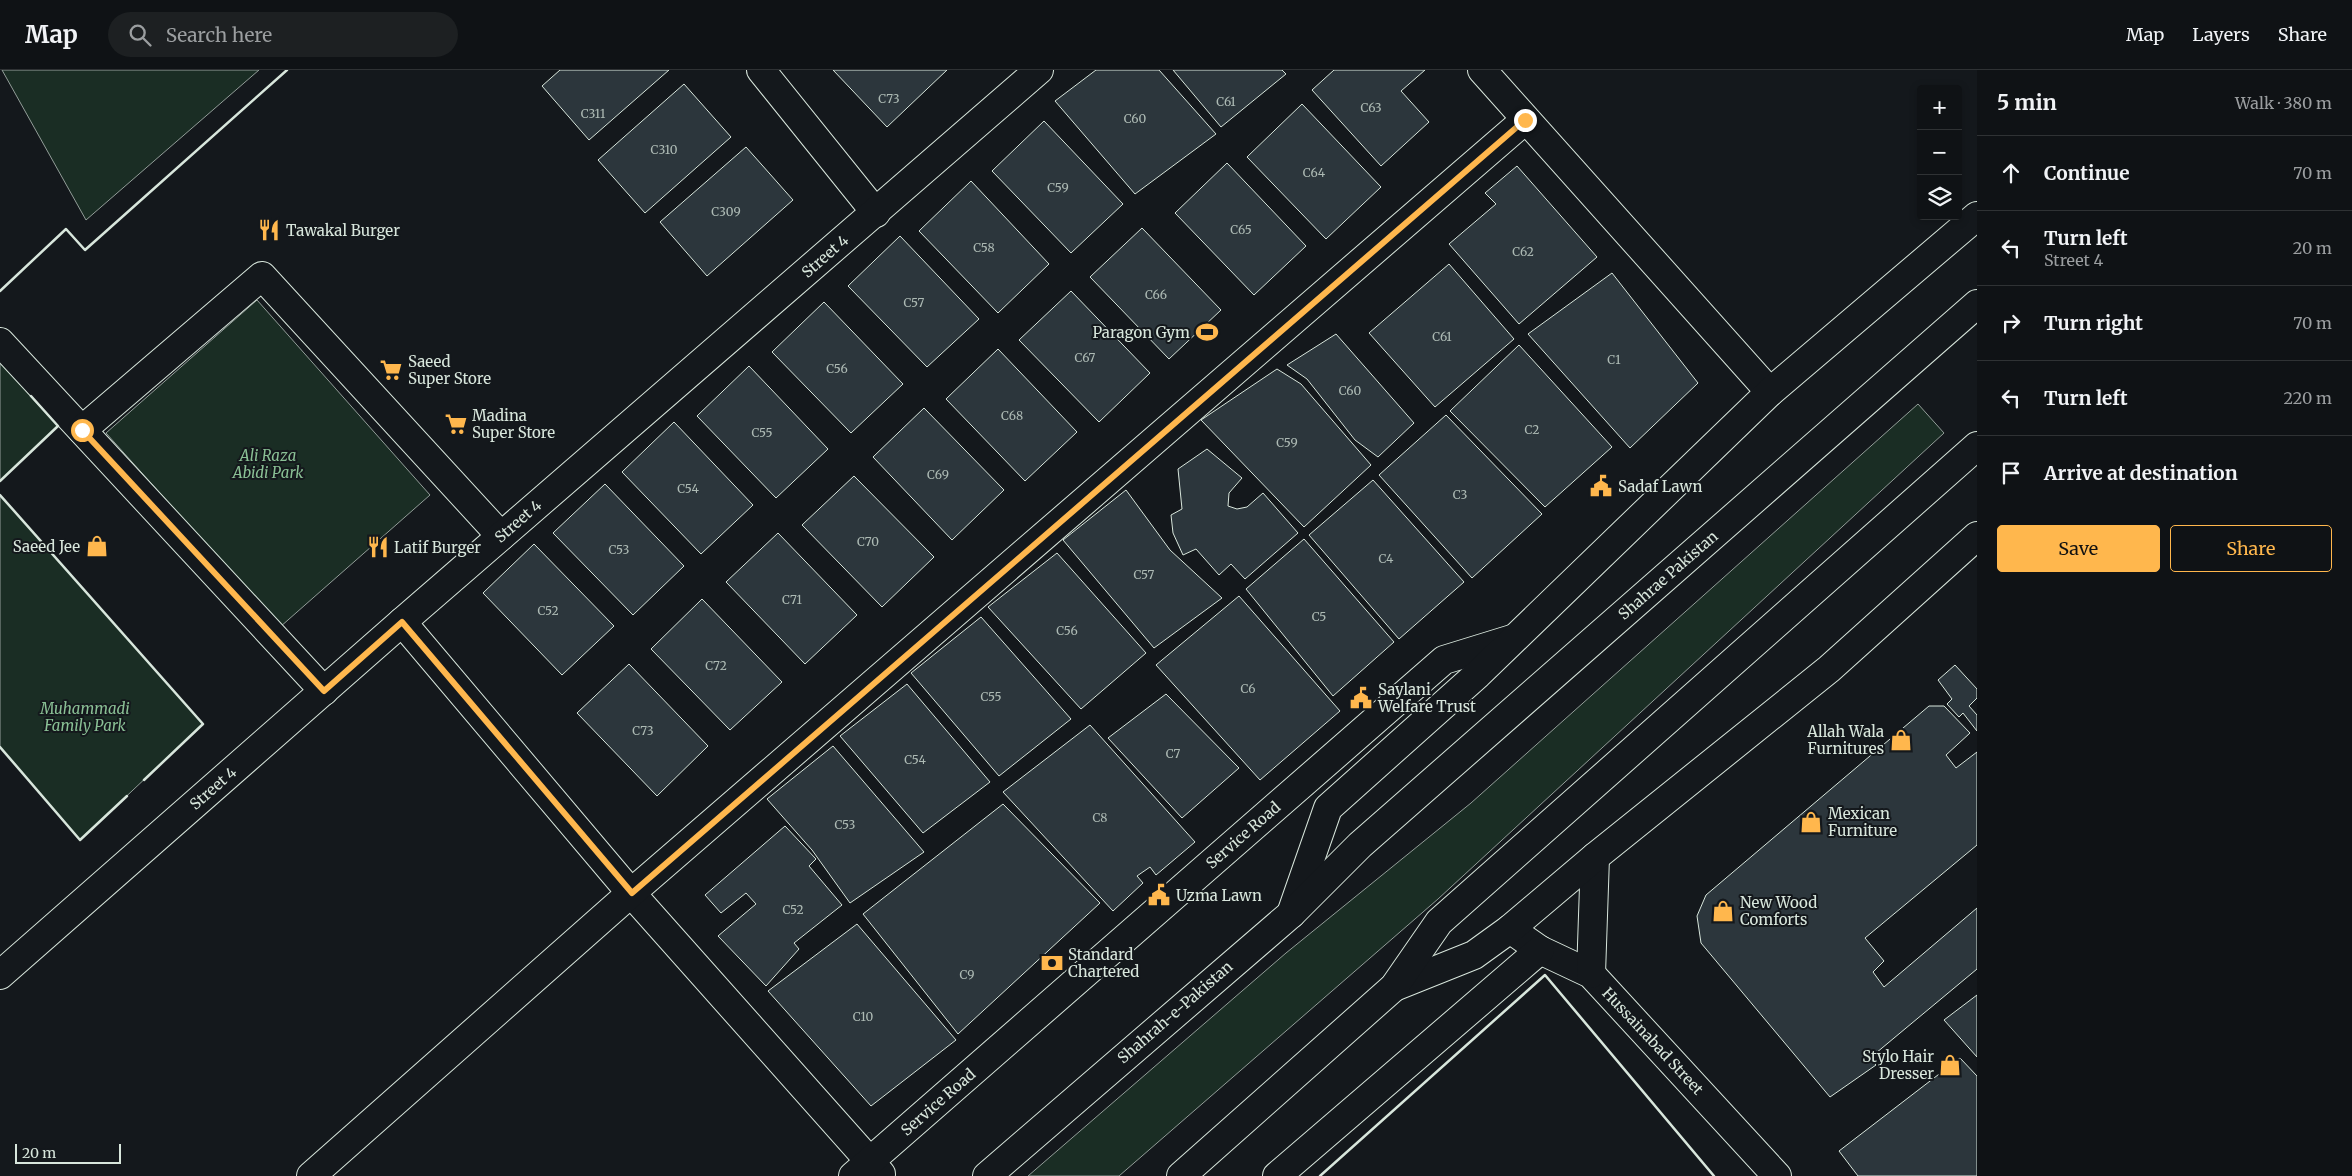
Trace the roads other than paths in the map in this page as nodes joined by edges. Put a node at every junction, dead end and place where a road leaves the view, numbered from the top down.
1 (761, 70) edge
2 (1039, 70) edge
3 (1482, 70) edge
4 (1525, 120) junction
5 (876, 213) junction
6 (1977, 216) edge
7 (1977, 304) edge
8 (0, 342) edge
9 (1770, 392) junction
10 (82, 430) junction
11 (1977, 446) edge
12 (501, 536) junction
13 (1977, 536) edge
14 (402, 622) junction
15 (1512, 639) junction
16 (324, 691) junction
17 (1360, 845) joint
18 (1595, 857) junction
19 (632, 893) junction
20 (1291, 914) junction
21 (1510, 929) junction
22 (1540, 950) junction
23 (1591, 974) junction
24 (0, 975) edge
25 (1394, 987) junction
26 (868, 1171) edge
27 (311, 1176) edge
28 (987, 1176) edge
29 (1181, 1176) edge
30 (1277, 1176) edge
31 (1777, 1176) edge

1 - 5 main road
2 - 5 main road, Street 4
3 - 4 main road
4 - 9 main road
4 - 19 main road
5 - 12 main road, Street 4
6 - 9 main road
7 - 17 main road, Shahrae Pakistan
8 - 10 main road
9 - 15 main road
10 - 12 main road
10 - 16 main road
11 - 25 main road
12 - 14 main road, Street 4
13 - 18 main road
14 - 16 main road, Street 4
14 - 19 main road
15 - 20 main road
15 - 26 main road, Service Road
16 - 24 main road, Street 4
17 - 20 main road, Shahrah-e-Pakistan
18 - 21 main road
18 - 23 main road
19 - 26 main road
19 - 27 main road
20 - 28 main road, Shahrah-e-Pakistan
21 - 22 main road, Hussainabad Street
21 - 25 main road
22 - 23 main road, Hussainabad Street
22 - 30 main road
23 - 31 main road, Hussainabad Street
25 - 29 main road

